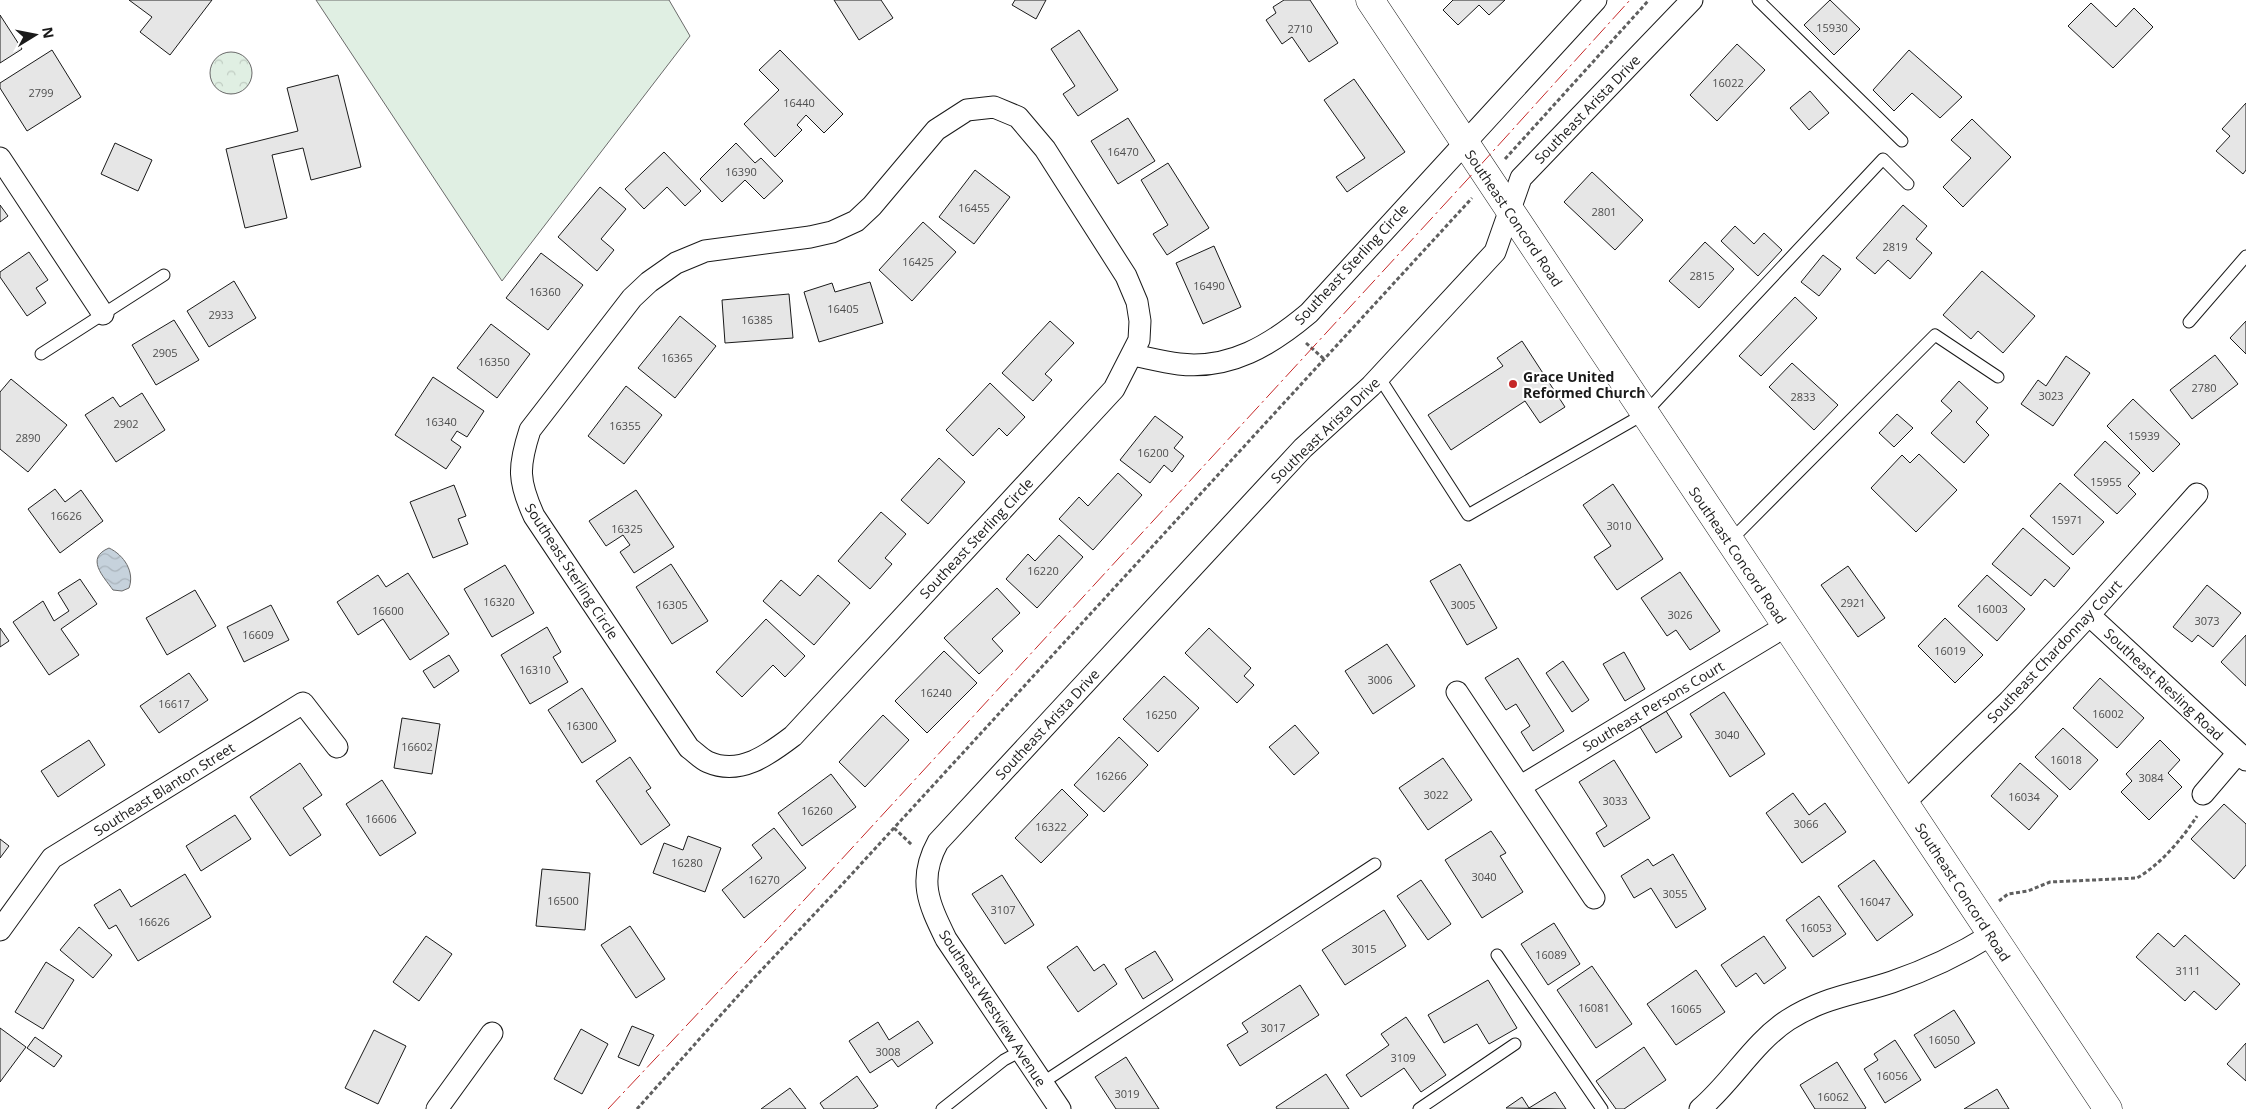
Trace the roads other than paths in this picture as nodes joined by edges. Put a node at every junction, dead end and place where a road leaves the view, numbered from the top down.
1 (1370, 0) edge
2 (1596, 0) edge
3 (1692, 0) edge
4 (1758, 0) edge
5 (1902, 141) dead end
6 (1464, 144) junction
7 (0, 158) edge
8 (1908, 184) dead end
9 (1510, 210) junction
10 (2246, 256) edge
11 (164, 275) dead end
12 (102, 314) junction
13 (2190, 322) dead end
14 (41, 354) dead end
15 (1133, 355) junction
16 (1380, 377) junction
17 (1998, 377) dead end
18 (1644, 414) junction
19 (2197, 494) dead end
20 (1729, 542) junction
21 (2089, 616) junction
22 (1786, 626) junction
23 (1458, 692) dead end
24 (337, 747) dead end
25 (2242, 756) edge
26 (1521, 786) junction
27 (2203, 794) road end
28 (1904, 802) junction
29 (1375, 864) dead end
30 (926, 874) joint
31 (1594, 898) dead end
32 (1985, 925) junction
33 (0, 930) edge
34 (1497, 955) dead end
35 (492, 1033) dead end
36 (1515, 1044) dead end
37 (1021, 1051) junction
38 (1042, 1083) junction
39 (437, 1109) edge
40 (942, 1109) edge
41 (1060, 1109) edge
42 (1419, 1109) edge
43 (1602, 1109) edge
44 (1700, 1109) edge
45 (2108, 1109) edge

1 - 6 street, Southeast Concord Road
2 - 6 street
3 - 9 street, Southeast Arista Drive
4 - 5 lane
6 - 9 street, Southeast Concord Road
6 - 15 street, Southeast Sterling Circle
7 - 12 street
8 - 18 lane
9 - 16 street, Southeast Arista Drive
9 - 18 street, Southeast Concord Road
10 - 13 lane
11 - 12 lane
12 - 14 lane
15 - 15 street, Southeast Sterling Circle
16 - 18 lane
16 - 30 street, Southeast Arista Drive
17 - 20 lane
18 - 20 street, Southeast Concord Road
19 - 21 street, Southeast Chardonnay Court
20 - 22 street, Southeast Concord Road
21 - 25 street, Southeast Riesling Road
21 - 28 street, Southeast Chardonnay Court
22 - 26 street, Southeast Persons Court
22 - 28 street, Southeast Concord Road
23 - 26 street
24 - 33 street, Southeast Blanton Street
25 - 27 street, Southeast Riesling Road
26 - 31 street
28 - 32 street, Southeast Concord Road
29 - 38 lane
30 - 37 street, Southeast Westview Avenue
32 - 44 street
32 - 45 street, Southeast Concord Road
34 - 43 lane
35 - 39 street
36 - 42 lane
37 - 38 street, Southeast Westview Avenue
37 - 40 lane
38 - 41 street, Southeast Westview Avenue

